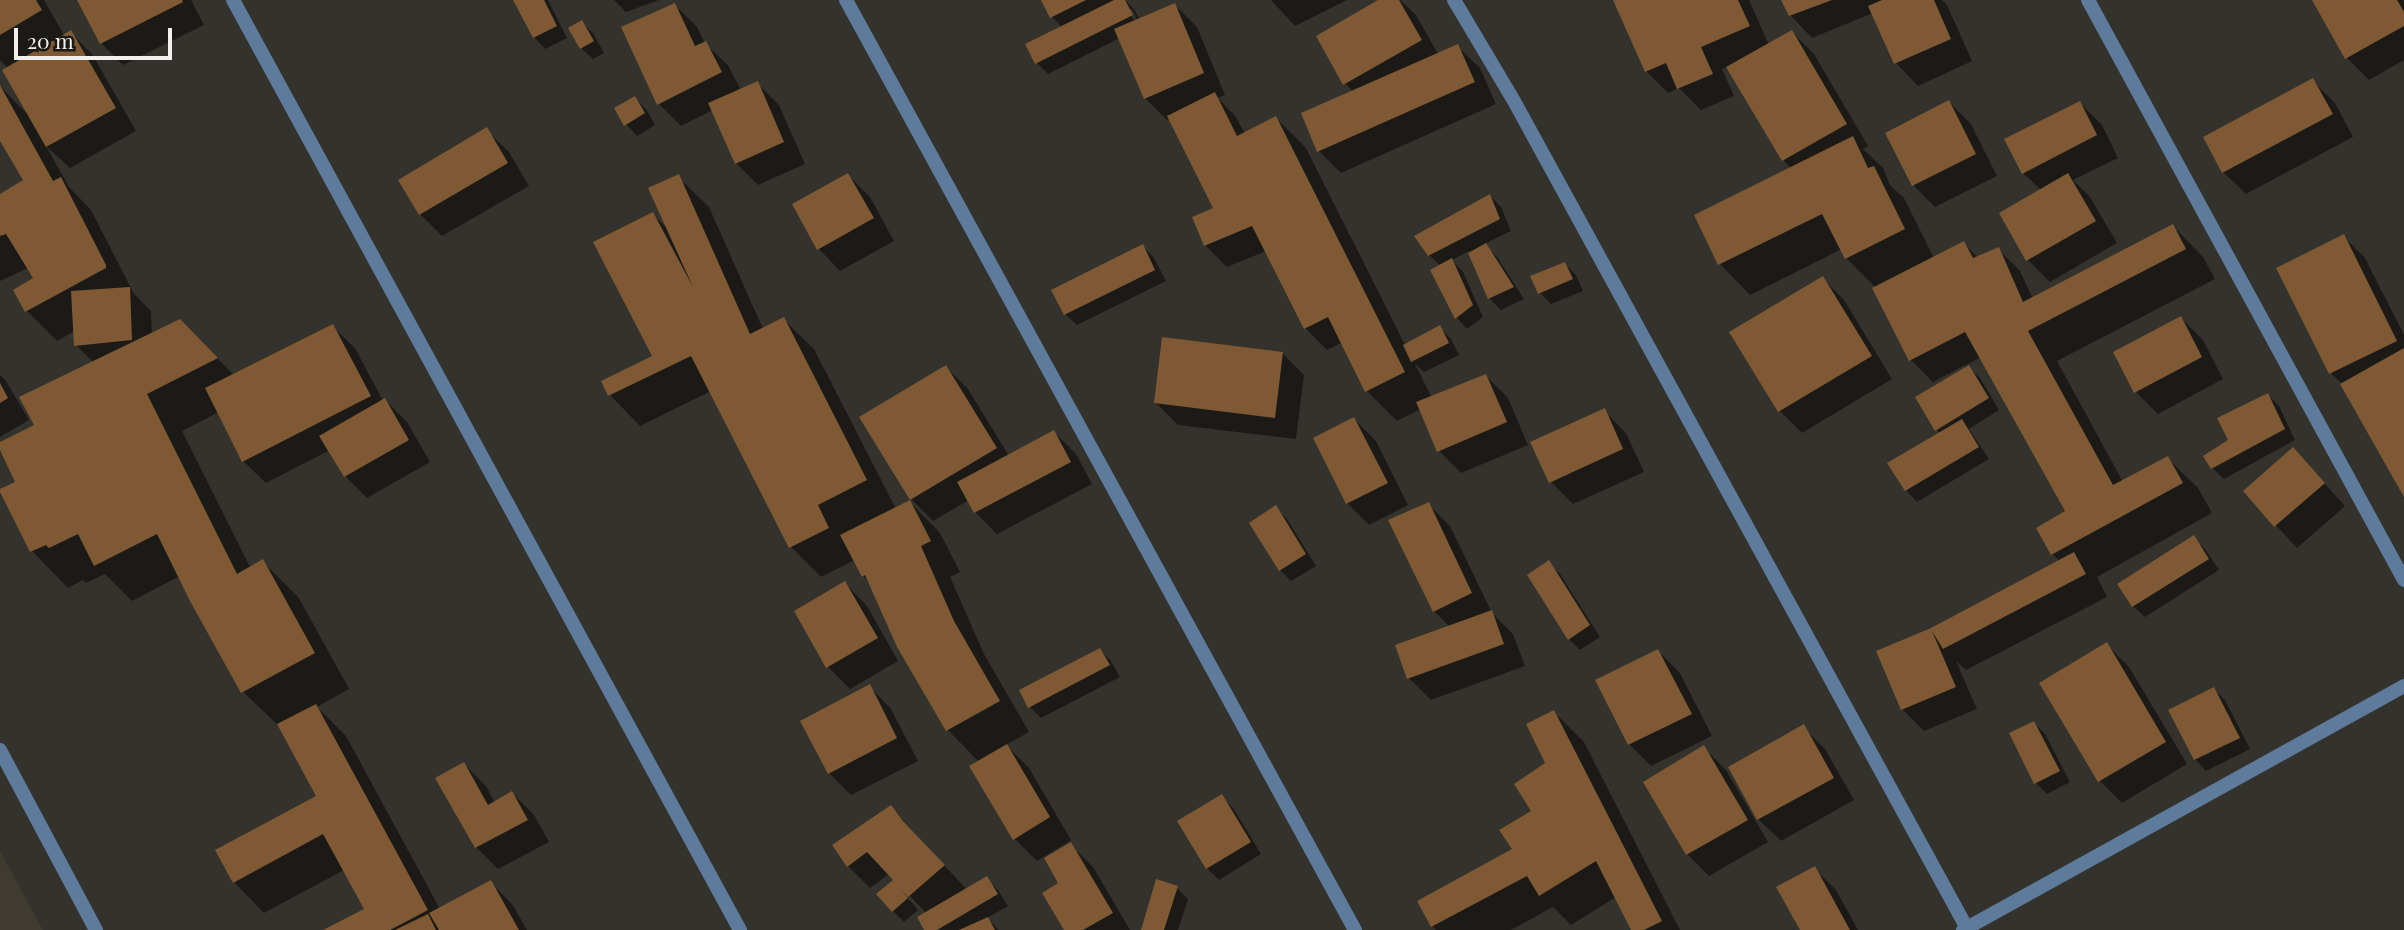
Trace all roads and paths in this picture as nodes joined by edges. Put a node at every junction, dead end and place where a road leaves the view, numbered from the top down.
1 (233, 0) edge
2 (846, 0) edge
3 (1454, 0) edge
4 (2088, 0) edge
5 (2404, 580) edge
6 (2404, 686) edge
7 (0, 750) edge
8 (1966, 929) edge
9 (96, 930) edge
10 (740, 930) edge
11 (1355, 930) edge

1 - 10 street
2 - 11 street
3 - 8 street
4 - 5 street
6 - 8 street
7 - 9 street

